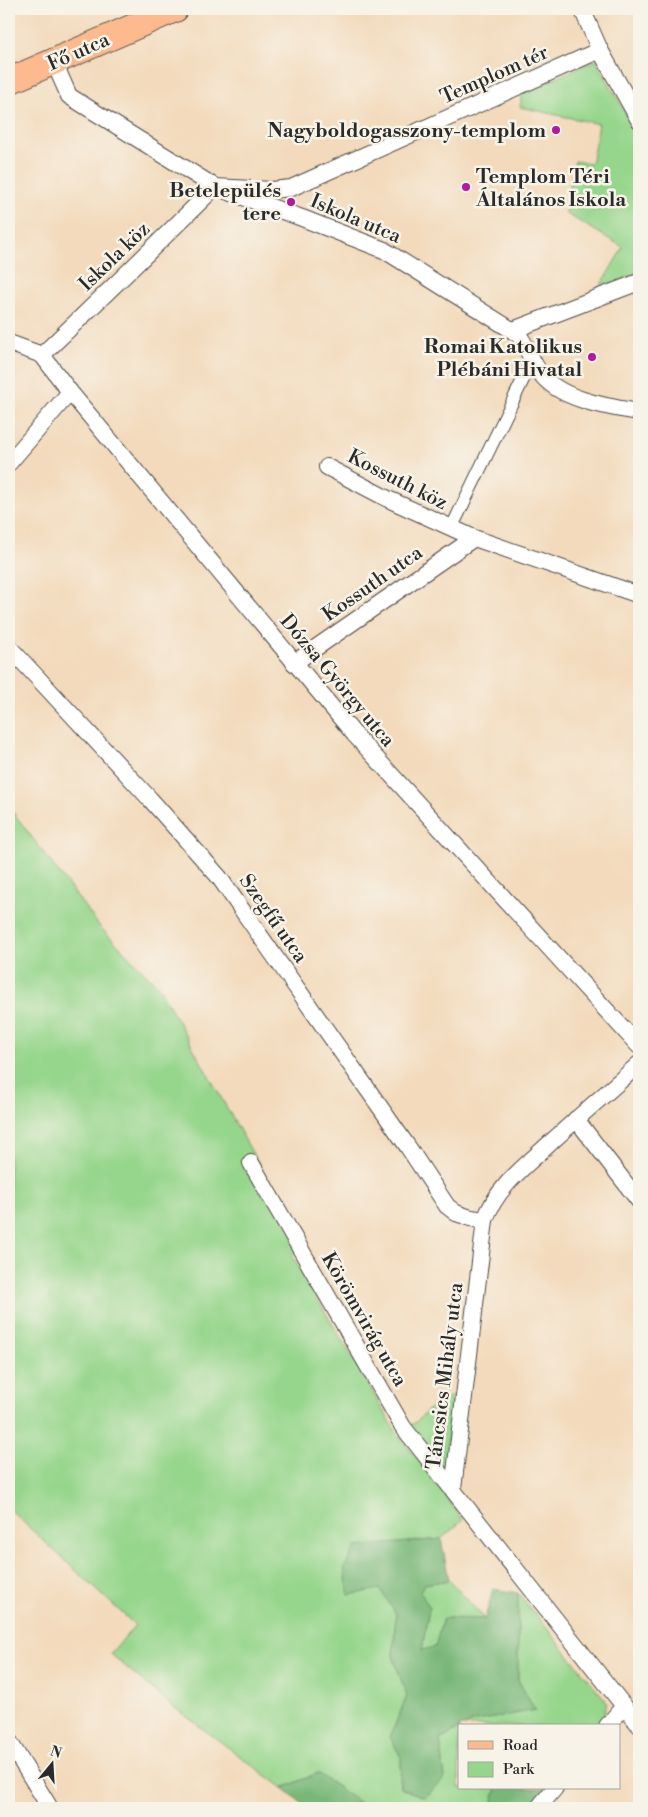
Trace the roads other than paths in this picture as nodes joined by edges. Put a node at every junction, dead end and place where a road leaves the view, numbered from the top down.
1 (175, 9) edge
2 (582, 9) edge
3 (600, 50) junction
4 (54, 62) junction
5 (9, 81) edge
6 (639, 120) edge
7 (215, 186) junction
8 (639, 282) edge
9 (513, 330) junction
10 (9, 343) edge
11 (42, 355) junction
12 (532, 361) junction
13 (70, 392) junction
14 (639, 412) edge
15 (9, 463) edge
16 (327, 467) dead end
17 (451, 529) junction
18 (474, 538) junction
19 (639, 595) edge
20 (9, 647) edge
21 (294, 663) junction
22 (639, 1046) edge
23 (639, 1064) edge
24 (576, 1119) junction
25 (251, 1163) dead end
26 (639, 1201) edge
27 (485, 1220) junction
28 (452, 1488) junction
29 (624, 1706) junction
30 (609, 1724) edge
31 (639, 1725) edge
32 (9, 1740) edge
33 (553, 1790) edge
34 (50, 1808) edge
35 (538, 1808) edge

1 - 4 main road, Fő utca
2 - 3 street
3 - 6 street
3 - 7 street, Templom tér
4 - 5 main road, Fő utca
4 - 7 street, Iskola utca
7 - 9 street, Iskola utca
7 - 11 street, Iskola köz
8 - 9 street
9 - 12 street, Iskola utca
10 - 11 street
11 - 13 street, Dózsa György utca
12 - 14 street, Iskola utca
12 - 17 street
13 - 15 street
13 - 21 street, Dózsa György utca
16 - 17 street, Kossuth köz
17 - 18 street
18 - 19 street
18 - 21 street, Kossuth utca
20 - 27 street, Szegfű utca
21 - 22 street, Dózsa György utca
23 - 24 street, Táncsics Mihály utca
24 - 26 street
24 - 27 street, Táncsics Mihály utca
25 - 28 street, Körömvirág utca
27 - 28 street, Táncsics Mihály utca
28 - 29 street, Táncsics Mihály utca
29 - 30 street
29 - 31 street, Táncsics Mihály utca
32 - 34 street
33 - 35 street

